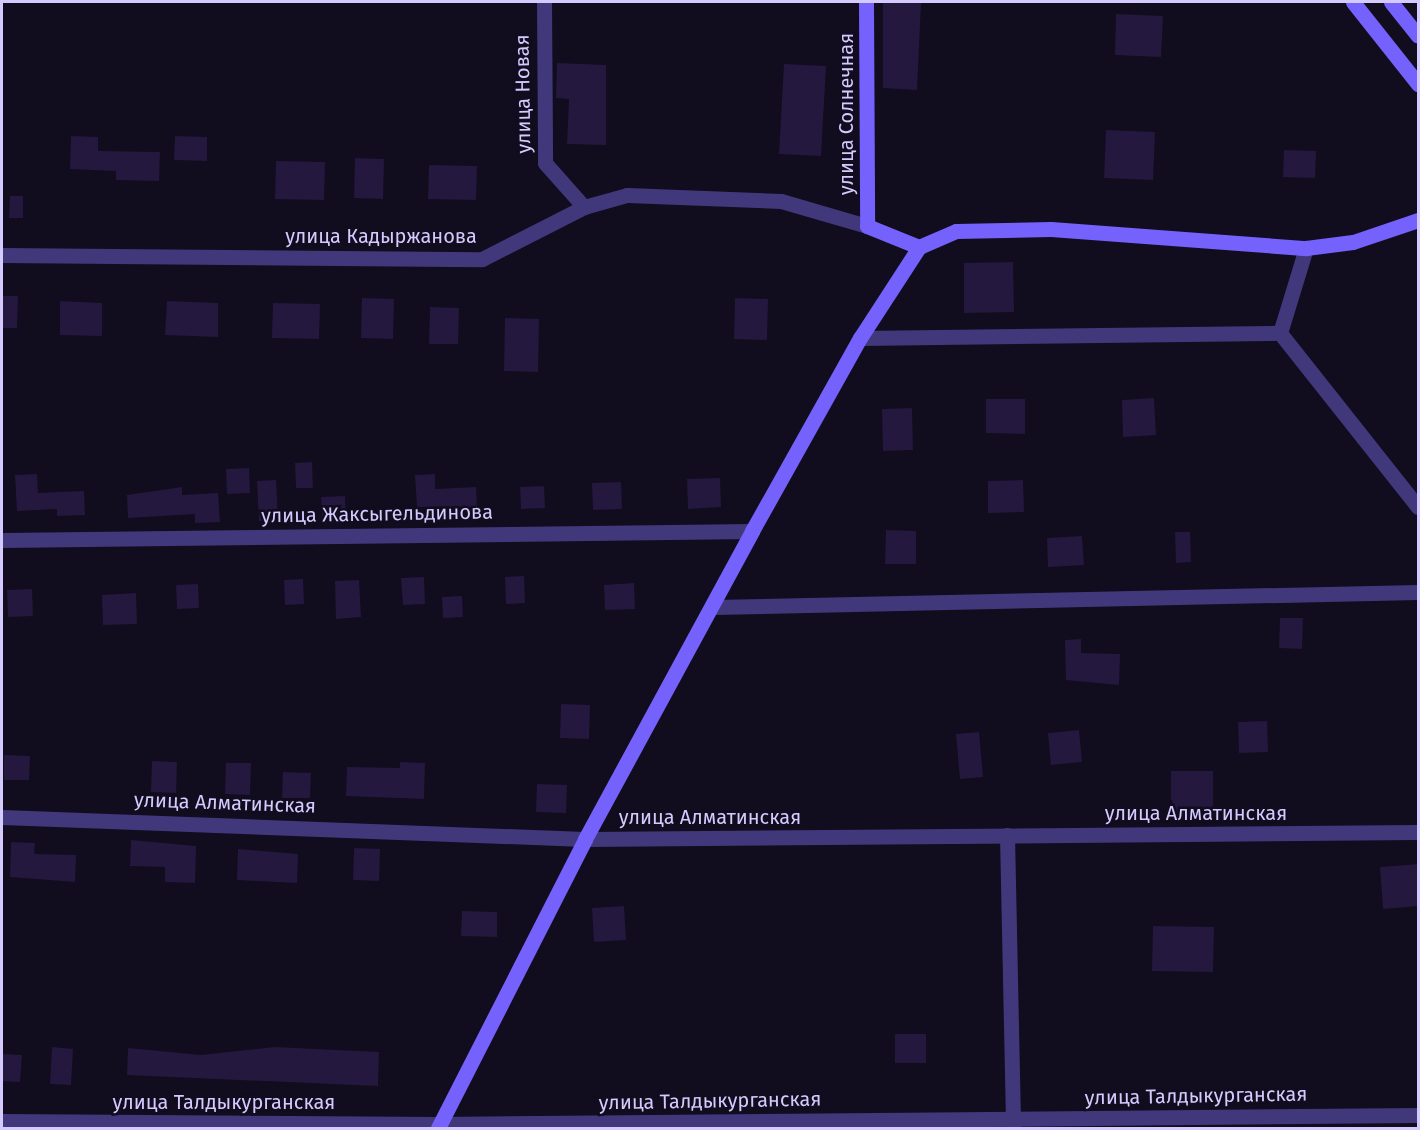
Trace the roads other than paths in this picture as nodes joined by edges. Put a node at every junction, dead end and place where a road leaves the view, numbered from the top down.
1 (544, 2) edge
2 (866, 2) edge
3 (1353, 2) edge
4 (1391, 2) edge
5 (1419, 36) edge
6 (1419, 84) edge
7 (584, 207) junction
8 (1419, 220) edge
9 (867, 226) junction
10 (919, 247) junction
11 (1306, 248) junction
12 (2, 255) edge
13 (1280, 333) junction
14 (860, 339) junction
15 (1419, 507) edge
16 (752, 531) junction
17 (2, 540) edge
18 (1419, 592) edge
19 (713, 607) junction
20 (2, 817) edge
21 (1419, 832) edge
22 (1007, 836) junction
23 (585, 838) junction
24 (1419, 1115) edge
25 (2, 1121) edge
26 (1013, 1124) edge
27 (438, 1126) edge

1 - 7 street, улица Новая
2 - 9 street, улица Солнечная
3 - 6 street
4 - 5 street
7 - 9 street, улица Кадыржанова
7 - 12 street, улица Кадыржанова
8 - 11 street
9 - 10 street, улица Кадыржанова
10 - 11 street
10 - 14 street
11 - 13 street
13 - 14 street
13 - 15 street
14 - 16 street
16 - 17 street, улица Жаксыгельдинова
16 - 19 street
18 - 19 street
19 - 23 street
20 - 23 street, улица Алматинская
21 - 22 street, улица Алматинская
22 - 23 street, улица Алматинская
22 - 26 street
23 - 27 street
24 - 26 street, улица Талдыкурганская
25 - 27 street, улица Талдыкурганская
26 - 27 street, улица Талдыкурганская

